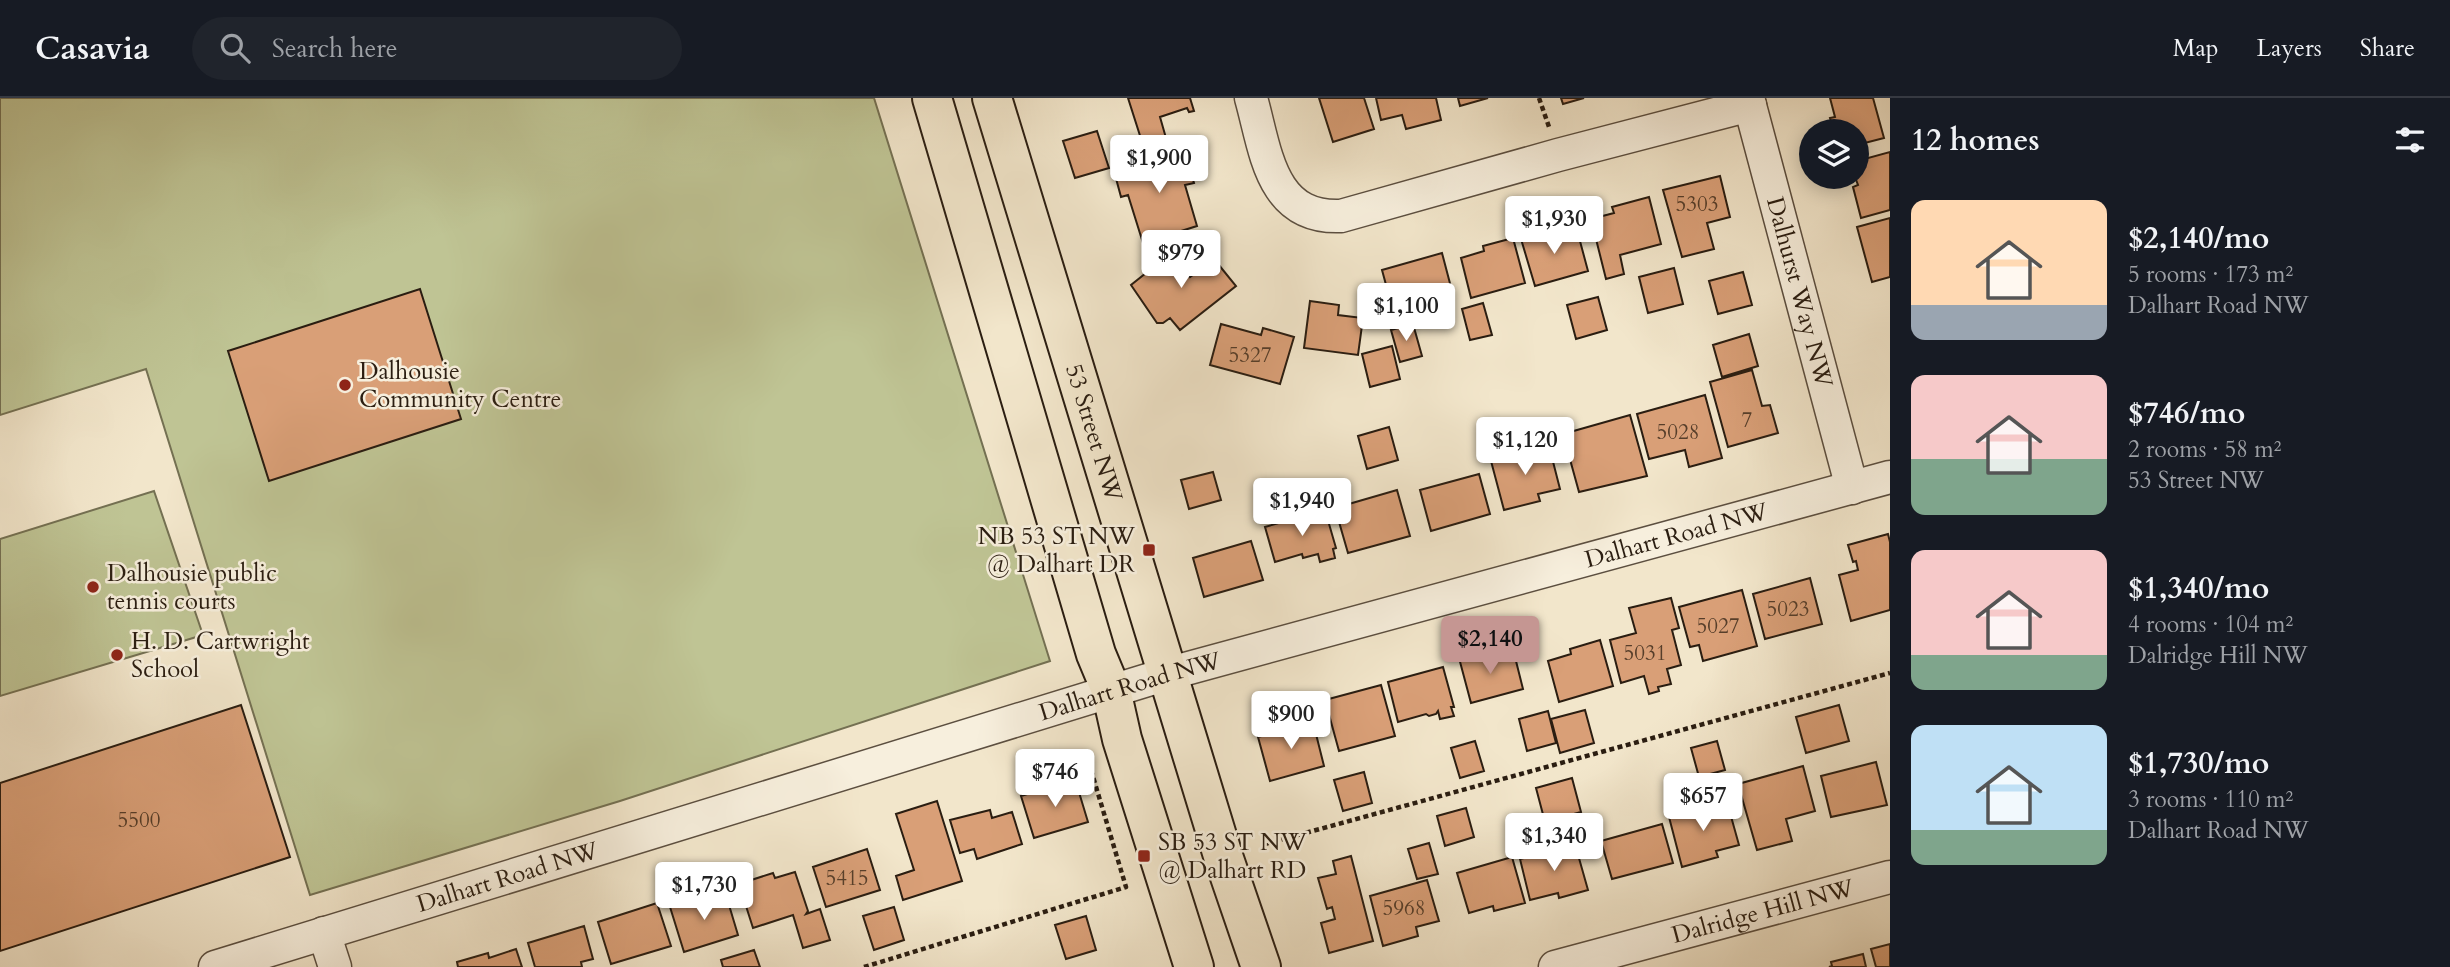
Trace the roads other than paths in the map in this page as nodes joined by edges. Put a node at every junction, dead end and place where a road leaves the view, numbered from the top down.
1 (932, 98) edge
2 (992, 98) edge
3 (1251, 98) edge
4 (1749, 102) edge
5 (1890, 477) edge
6 (1852, 488) junction
7 (1167, 674) junction
8 (1111, 691) junction
9 (1890, 877) edge
10 (324, 933) junction
11 (215, 967) edge
12 (335, 967) edge
13 (1194, 967) edge
14 (1261, 967) edge
15 (1555, 967) edge

1 - 8 main road
2 - 7 main road, 53 Street NW
3 - 4 street
4 - 6 street, Dalhurst Way NW
5 - 6 street, Dalhart Road NW
6 - 7 street, Dalhart Road NW
7 - 8 street, Dalhart Road NW
7 - 14 main road, 53 Street NW
8 - 10 street, Dalhart Road NW
8 - 13 main road
9 - 15 street, Dalridge Hill NW
10 - 11 street, Dalhart Road NW
10 - 12 street

